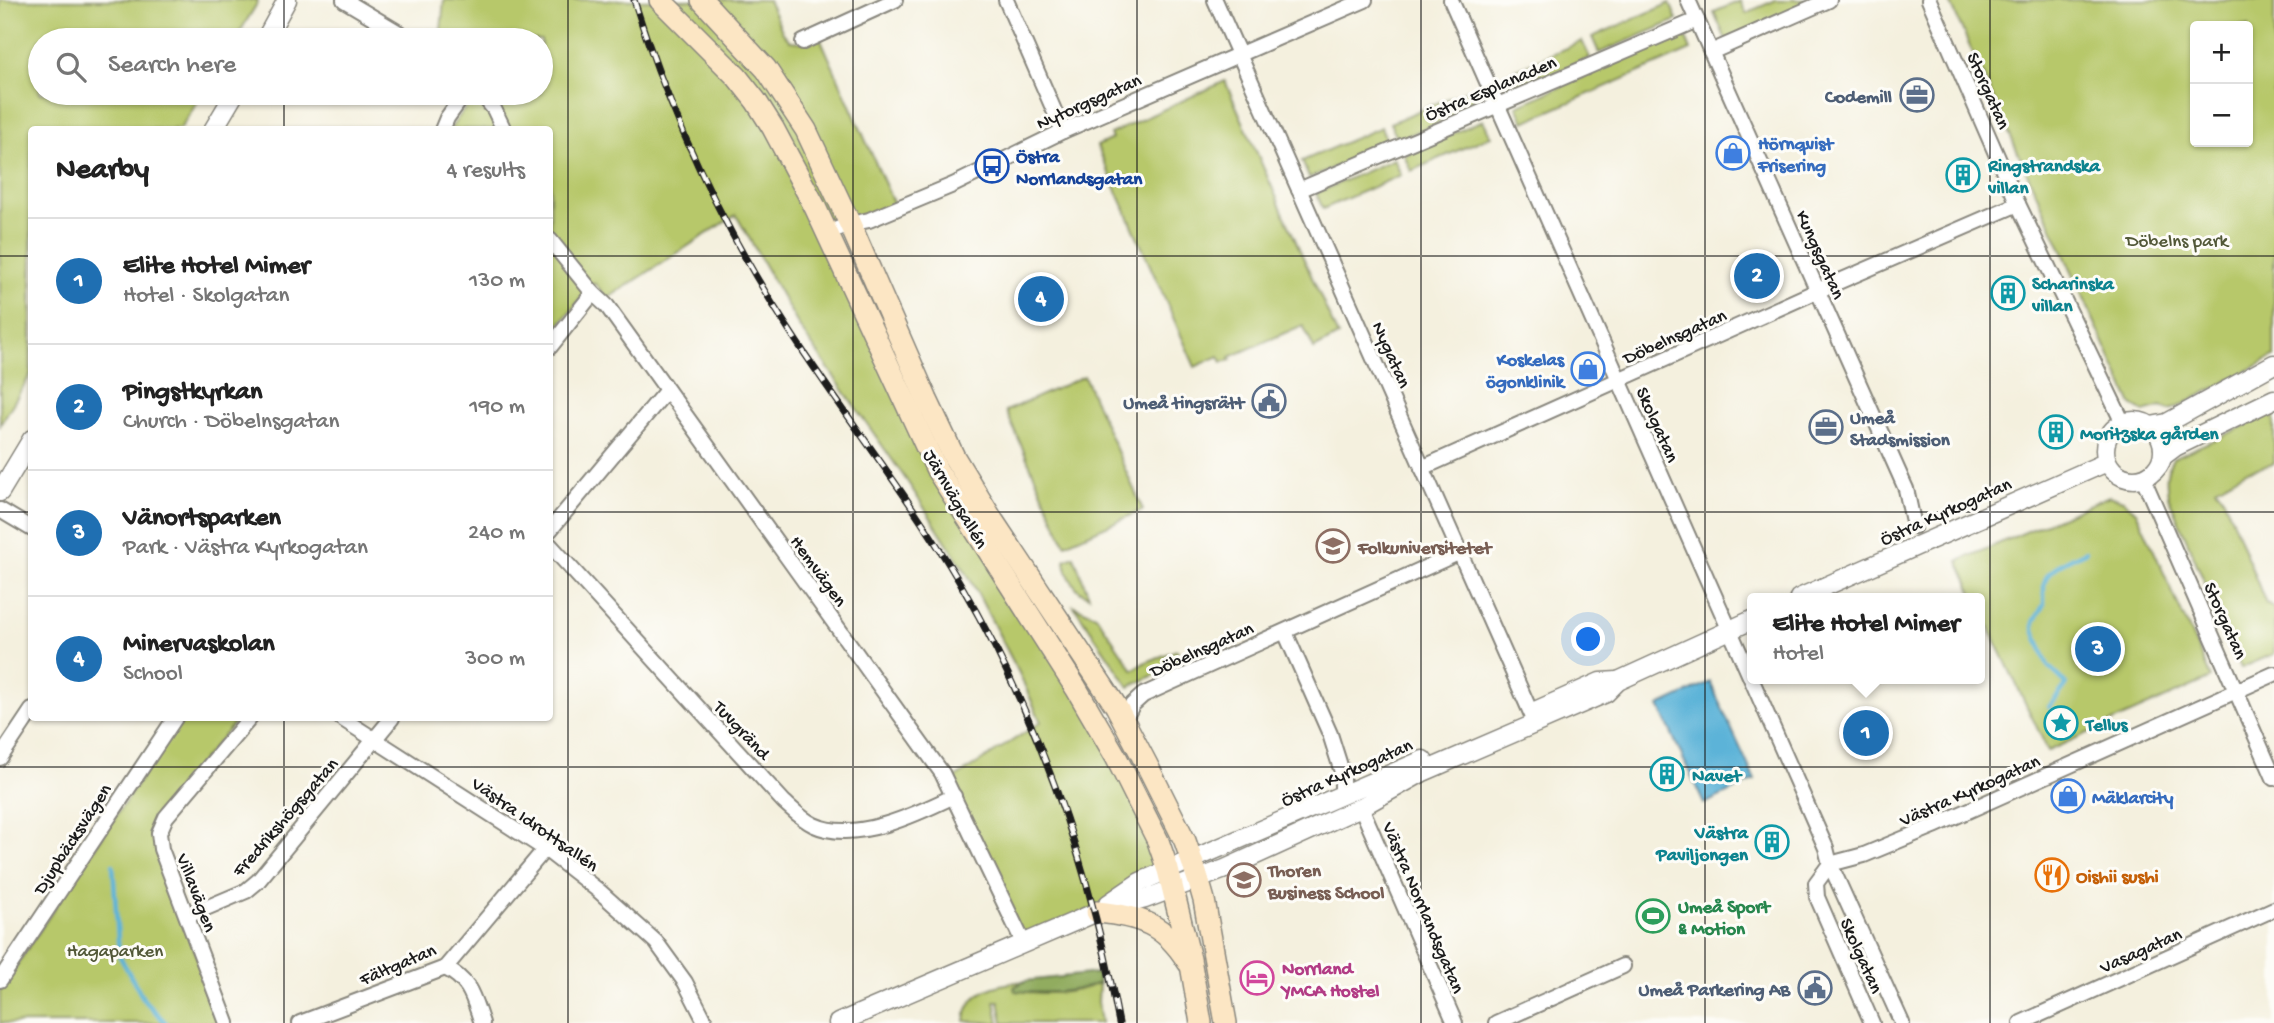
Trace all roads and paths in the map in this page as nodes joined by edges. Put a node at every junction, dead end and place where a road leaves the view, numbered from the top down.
1 (287, 0) edge
2 (344, 0) edge
3 (660, 0) edge
4 (702, 0) edge
5 (895, 0) edge
6 (1006, 0) edge
7 (1214, 0) edge
8 (1365, 0) edge
9 (1451, 0) edge
10 (1688, 0) edge
11 (1829, 0) edge
12 (1929, 0) edge
13 (1697, 20) junction
14 (272, 28) edge
15 (391, 28) edge
16 (803, 42) dead end
17 (1711, 52) junction
18 (1239, 54) junction
19 (227, 105) edge
20 (456, 105) edge
21 (491, 105) edge
22 (1496, 106) junction
23 (215, 126) edge
24 (444, 126) edge
25 (502, 126) edge
26 (1063, 131) junction
27 (1299, 190) junction
28 (2018, 204) junction
29 (850, 224) junction
30 (827, 233) junction
31 (553, 244) edge
32 (1817, 291) junction
33 (593, 293) junction
34 (553, 343) edge
35 (2274, 364) edge
36 (1619, 381) junction
37 (667, 390) junction
38 (2274, 399) edge
39 (2123, 423) junction
40 (2151, 426) junction
41 (28, 446) edge
42 (2163, 456) junction
43 (2107, 462) junction
44 (1422, 468) junction
45 (2143, 478) junction
46 (0, 492) edge
47 (0, 510) edge
48 (553, 526) edge
49 (1914, 526) dead end
50 (28, 527) edge
51 (553, 548) edge
52 (1458, 553) junction
53 (1810, 593) edge
54 (1747, 622) edge
55 (1730, 630) junction
56 (1285, 632) junction
57 (1747, 669) edge
58 (2274, 674) edge
59 (1754, 684) edge
60 (2236, 691) junction
61 (28, 716) edge
62 (1533, 719) junction
63 (173, 721) edge
64 (247, 721) edge
65 (346, 721) edge
66 (389, 721) edge
67 (1124, 721) junction
68 (373, 739) junction
69 (0, 758) edge
70 (2274, 778) edge
71 (954, 796) junction
72 (1342, 796) junction
73 (1361, 807) junction
74 (545, 849) junction
75 (1830, 864) junction
76 (1195, 870) junction
77 (1170, 879) junction
78 (2274, 909) edge
79 (1097, 912) junction
80 (187, 915) junction
81 (1024, 944) junction
82 (1622, 966) dead end
83 (445, 968) junction
84 (1194, 975) junction
85 (0, 980) edge
86 (227, 1023) edge
87 (300, 1023) edge
88 (482, 1023) edge
89 (706, 1023) edge
90 (838, 1023) edge
91 (1201, 1023) edge
92 (1226, 1023) edge
93 (1455, 1023) edge
94 (1496, 1023) edge
95 (1872, 1023) edge
96 (1902, 1023) edge
97 (2021, 1023) edge

1 - 14 street
2 - 15 street
3 - 30 main road, Järnvägsallén
4 - 29 main road, Järnvägsallén
5 - 16 street
6 - 26 street
7 - 18 street, Nygatan
8 - 18 street, Nytorgsgatan
9 - 22 street, Skolgatan
10 - 13 street, Kungsgatan
11 - 17 street
12 - 28 street, Storgatan
13 - 17 street, Kungsgatan
13 - 22 street, Östra Esplanaden
17 - 32 street, Kungsgatan
18 - 26 street, Nytorgsgatan
18 - 27 street, Nygatan
19 - 23 street
20 - 24 street
21 - 25 street
22 - 27 street, Östra Esplanaden
22 - 36 street, Skolgatan
26 - 29 street, Nytorgsgatan
27 - 44 street, Nygatan
28 - 32 street, Döbelnsgatan
28 - 39 street, Storgatan
29 - 30 street, Nytorgsgatan
29 - 67 main road, Järnvägsallén
30 - 77 main road, Järnvägsallén
31 - 33 street, Hemvägen
32 - 36 street, Döbelnsgatan
32 - 49 street, Kungsgatan
33 - 34 street
33 - 37 street, Hemvägen
35 - 40 street
36 - 44 street, Döbelnsgatan
36 - 55 street, Skolgatan
37 - 48 street
37 - 71 street, Hemvägen
38 - 42 street
39 - 40 street
39 - 43 street
40 - 42 street
41 - 46 street
42 - 45 street
43 - 45 street
43 - 53 street, Östra Kyrkogatan
44 - 52 street, Nygatan
45 - 60 street, Storgatan
47 - 50 street
51 - 71 street, Tuvgränd
52 - 56 street, Döbelnsgatan
52 - 62 street, Nygatan
54 - 55 street, Östra Kyrkogatan
55 - 57 street, Skolgatan
55 - 62 street, Östra Kyrkogatan
56 - 67 street, Döbelnsgatan
56 - 72 street
58 - 60 street, Västra Kyrkogatan
59 - 75 street, Skolgatan
60 - 70 street, Storgatan
60 - 75 street, Västra Kyrkogatan
61 - 69 street
62 - 72 street, Östra Kyrkogatan
62 - 73 street, Östra Kyrkogatan
63 - 85 street, Djupbäcksvägen
64 - 80 street, Villavägen
65 - 68 street, Västra Idrottsallén
66 - 68 street, Fredrikshögsgatan
67 - 76 main road, Järnvägsallén
68 - 74 street, Västra Idrottsallén
68 - 80 street, Fredrikshögsgatan
71 - 81 street, Hemvägen
72 - 76 street, Östra Kyrkogatan
73 - 76 street, Östra Kyrkogatan
73 - 93 street, Västra Norrlandsgatan
74 - 83 street, Fältgatan
74 - 89 street, Västra Idrottsallén
75 - 95 street, Skolgatan
75 - 96 street, Skolgatan
76 - 77 street, Östra Kyrkogatan
76 - 92 main road, Järnvägsallén
77 - 79 street, Östra Kyrkogatan
77 - 84 main road, Järnvägsallén
78 - 97 street, Vasagatan
79 - 81 street, Östra Kyrkogatan
79 - 84 main road
80 - 86 street, Villavägen
81 - 90 street, Östra Kyrkogatan
82 - 94 street
83 - 87 street, Fältgatan
83 - 88 street
84 - 91 main road, Järnvägsallén

